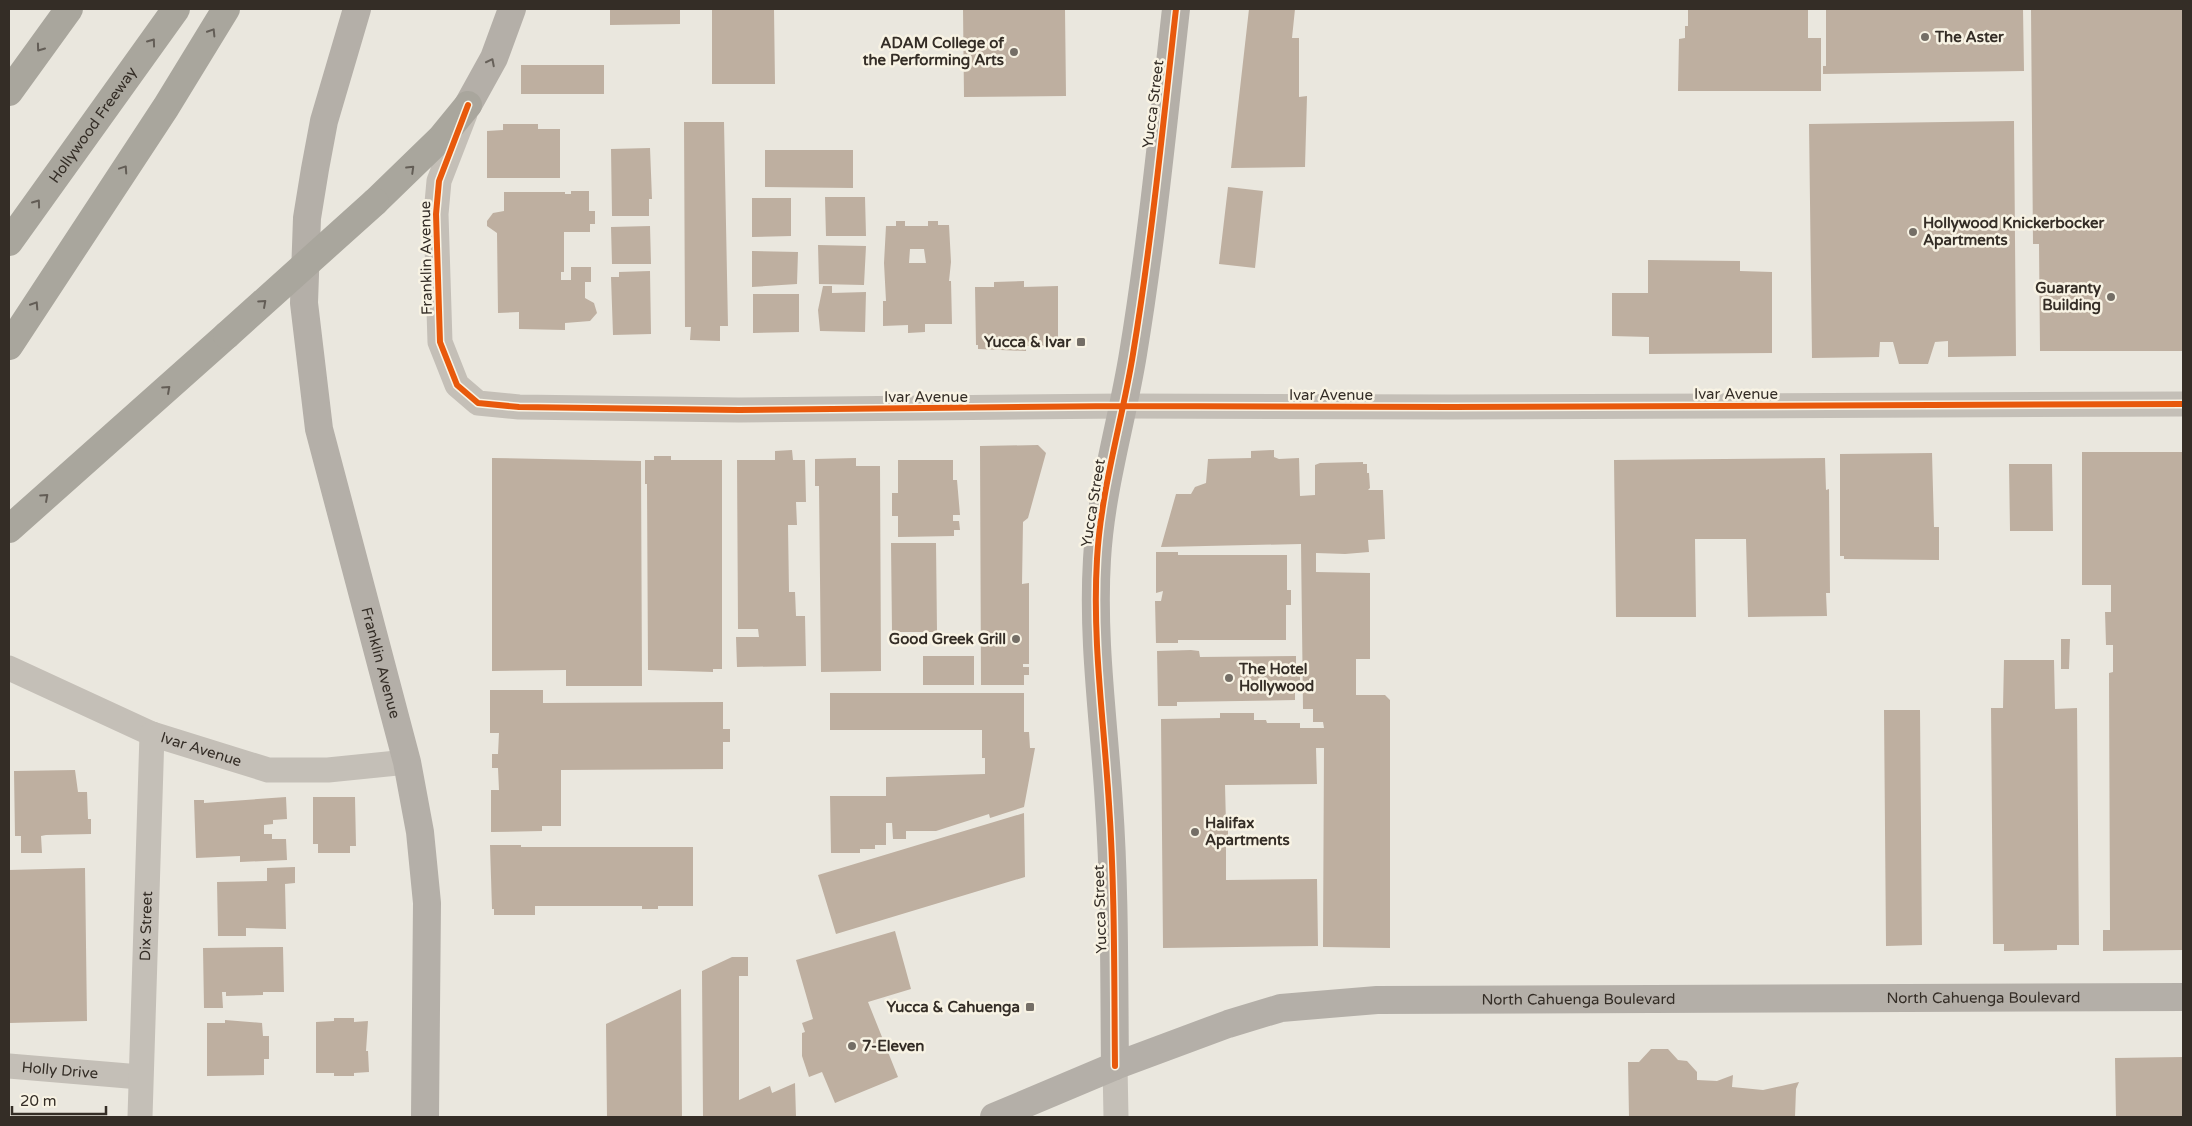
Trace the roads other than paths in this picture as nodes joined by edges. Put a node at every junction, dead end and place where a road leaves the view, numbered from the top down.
1 (69, 9) edge
2 (176, 9) edge
3 (226, 9) edge
4 (357, 9) edge
5 (512, 9) edge
6 (1176, 9) edge
7 (9, 92) edge
8 (468, 105) junction
9 (9, 242) edge
10 (9, 346) edge
11 (478, 403) joint
12 (2183, 404) edge
13 (1123, 406) junction
14 (9, 530) edge
15 (9, 668) edge
16 (152, 734) junction
17 (407, 762) junction
18 (2183, 997) edge
19 (9, 1066) edge
20 (1115, 1066) junction
21 (140, 1077) junction
22 (140, 1117) edge
23 (425, 1117) edge
24 (994, 1117) edge
25 (1116, 1117) edge

1 -> 7 highway
9 -> 2 highway, Hollywood Freeway
10 -> 3 highway
4 - 17 main road, Franklin Avenue
8 -> 5 main road, Franklin Avenue
6 - 13 main road, Yucca Street
8 - 11 street, Franklin Avenue
14 -> 8 highway, bridge
11 - 13 street, Ivar Avenue
12 - 13 street, Ivar Avenue
13 - 20 main road, Yucca Street
15 - 16 street, Ivar Avenue
16 - 17 street, Ivar Avenue
16 - 21 street, Dix Street
17 - 23 main road, Franklin Avenue
18 - 20 main road, North Cahuenga Boulevard
19 - 21 street, Holly Drive
20 - 24 main road, North Cahuenga Boulevard
20 - 25 street, Yucca Street
21 - 22 street, Dix Street

